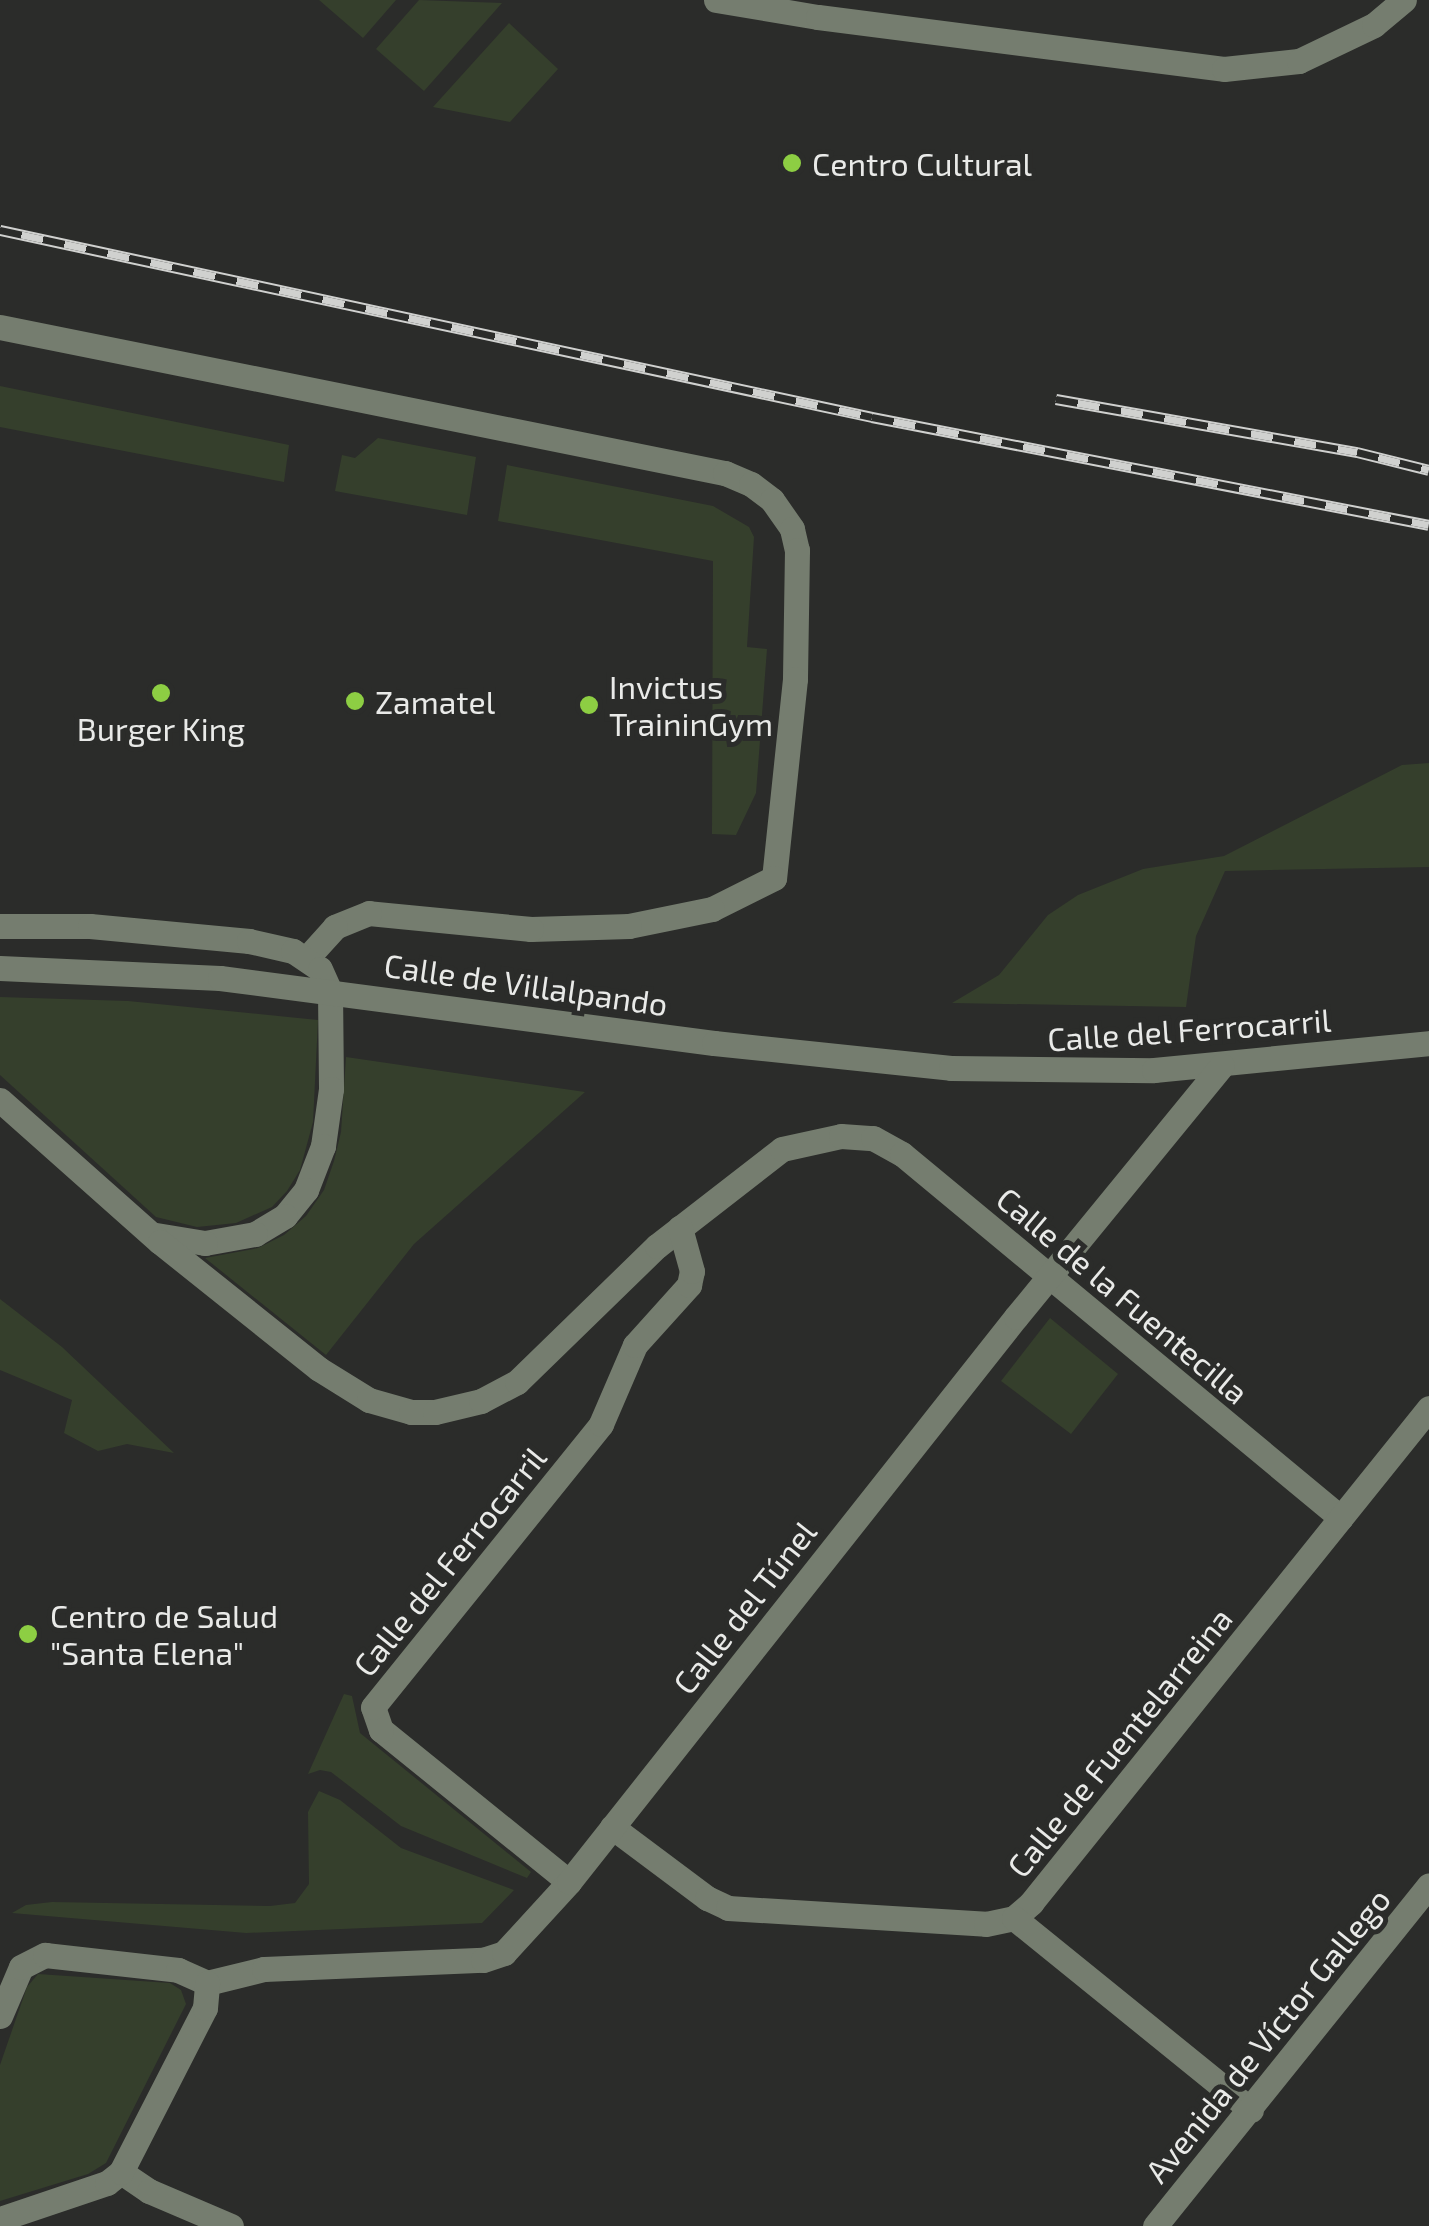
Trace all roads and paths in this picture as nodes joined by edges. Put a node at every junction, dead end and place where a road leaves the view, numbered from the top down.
1 (716, 0) edge
2 (1404, 0) edge
3 (0, 326) edge
4 (0, 926) edge
5 (307, 958) junction
6 (0, 968) edge
7 (330, 991) junction
8 (714, 1043) joint
9 (1429, 1043) edge
10 (1222, 1066) junction
11 (0, 1100) edge
12 (680, 1228) junction
13 (151, 1233) junction
14 (1049, 1276) junction
15 (1429, 1408) edge
16 (1341, 1518) junction
17 (612, 1826) junction
18 (569, 1882) junction
19 (1429, 1885) edge
20 (1014, 1918) junction
21 (206, 1983) junction
22 (3, 1993) edge
23 (1251, 2110) junction
24 (122, 2172) junction
25 (0, 2219) edge
26 (231, 2226) edge
27 (1155, 2226) edge

1 - 2 street
3 - 5 street, Calle de Villalpando
4 - 5 street
5 - 7 street
6 - 7 street, Calle de Villalpando
7 - 8 street, Calle de Villalpando
7 - 13 street
8 - 10 street, Calle del Ferrocarril
9 - 10 street, Calle del Ferrocarril
10 - 14 street, Calle del Túnel
11 - 13 street
12 - 13 street
12 - 14 street, Calle de la Fuentecilla
12 - 18 street, Calle del Ferrocarril
14 - 16 street, Calle de la Fuentecilla
14 - 17 street, Calle del Túnel
15 - 16 street, Calle de Fuentelarreina
16 - 20 street, Calle de Fuentelarreina
17 - 18 street, Calle del Túnel
17 - 20 street, Calle de Fuentelarreina
18 - 21 street, Calle del Túnel
19 - 23 street, Avenida de Víctor Gallego
20 - 23 street
21 - 22 street
21 - 24 street
23 - 27 street, Avenida de Víctor Gallego
24 - 25 street
24 - 26 street

